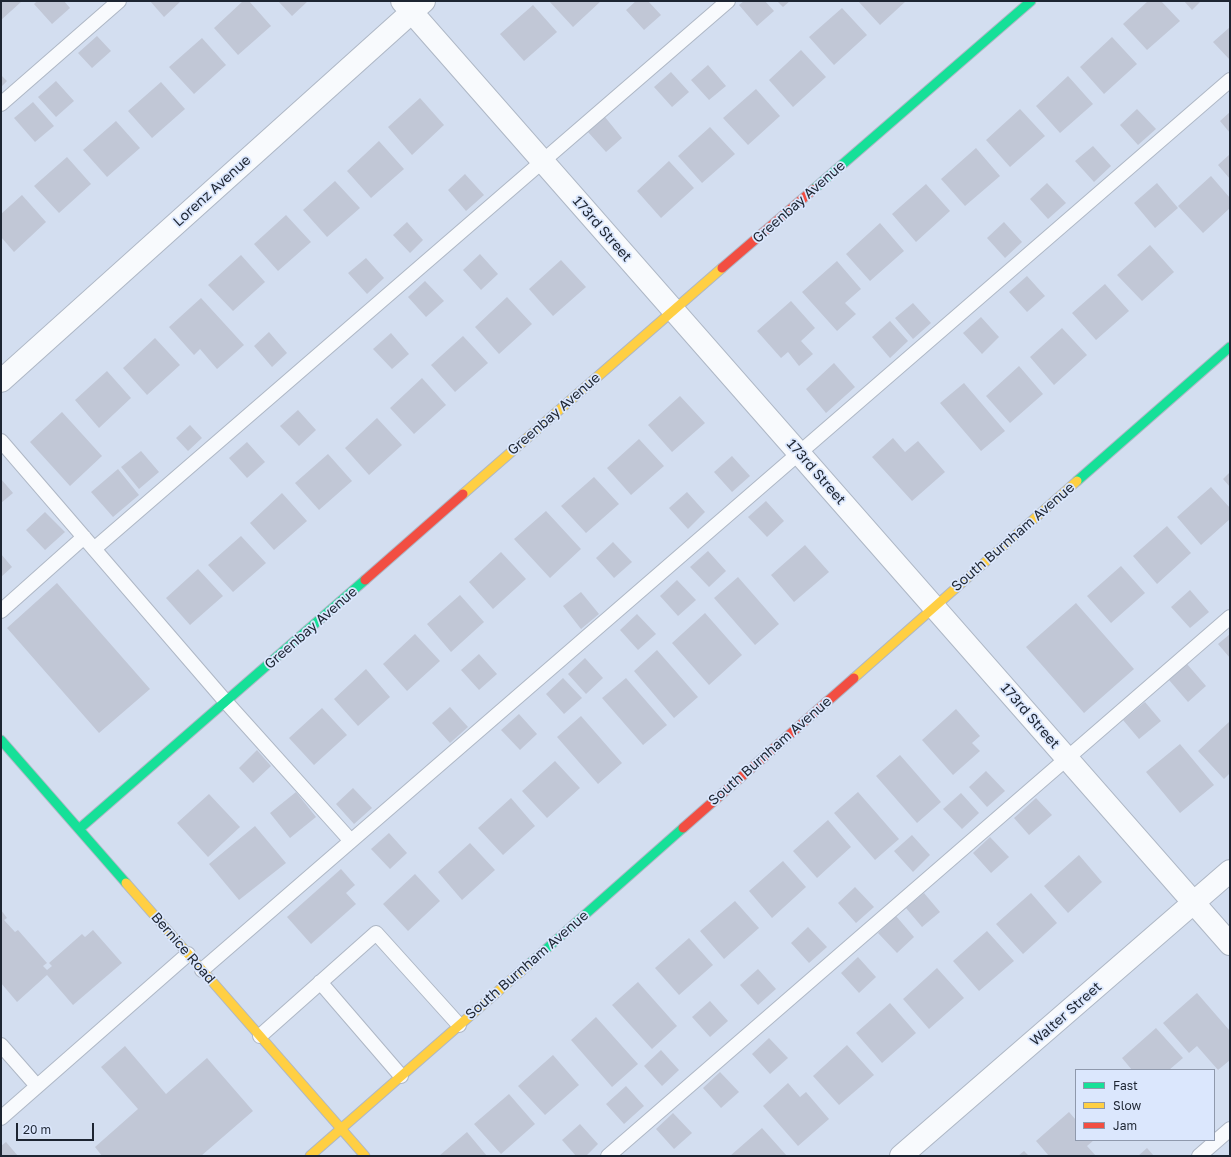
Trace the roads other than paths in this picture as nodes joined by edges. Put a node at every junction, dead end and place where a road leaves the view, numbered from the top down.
1 (119, 1) edge
2 (728, 1) edge
3 (1031, 1) edge
4 (413, 5) edge
5 (1230, 80) edge
6 (1, 104) edge
7 (543, 162) junction
8 (674, 310) junction
9 (1230, 347) edge
10 (1, 381) edge
11 (1, 441) edge
12 (799, 453) junction
13 (84, 538) junction
14 (94, 549) junction
15 (934, 607) junction
16 (1, 611) edge
17 (1230, 617) edge
18 (226, 702) junction
19 (1, 740) edge
20 (1068, 759) junction
21 (79, 829) junction
22 (351, 841) junction
23 (1230, 871) edge
24 (1194, 903) junction
25 (1230, 944) edge
26 (188, 954) junction
27 (202, 970) junction
28 (320, 982) junction
29 (459, 1025) junction
30 (260, 1036) junction
31 (1, 1045) edge
32 (401, 1076) junction
33 (37, 1086) junction
34 (1, 1118) edge
35 (341, 1128) junction
36 (1230, 1130) edge
37 (623, 1151) edge
38 (310, 1156) edge
39 (365, 1156) edge
40 (608, 1156) edge
41 (901, 1156) edge
42 (1200, 1156) edge

1 - 6 lane
2 - 7 lane
3 - 8 street, Greenbay Avenue
4 - 7 street, 173rd Street
4 - 10 street, Lorenz Avenue
5 - 12 lane
7 - 8 street, 173rd Street
7 - 14 lane
8 - 12 street, 173rd Street
8 - 18 street, Greenbay Avenue
9 - 15 street, South Burnham Avenue
11 - 13 lane
12 - 15 street, 173rd Street
12 - 22 lane
13 - 14 lane
13 - 16 lane
14 - 18 lane
15 - 20 street, 173rd Street
15 - 29 street, South Burnham Avenue
17 - 20 lane
18 - 21 street, Greenbay Avenue
18 - 22 lane
19 - 21 street, Bernice Road
20 - 24 street, 173rd Street
20 - 37 lane
21 - 26 street, Bernice Road
22 - 27 lane
23 - 24 street, Walter Street
24 - 25 street, 173rd Street
24 - 41 street, Walter Street
26 - 27 street, Bernice Road
26 - 33 lane
27 - 30 street, Bernice Road
28 - 29 lane
28 - 30 lane
28 - 32 lane
29 - 32 street, South Burnham Avenue
30 - 35 street, Bernice Road
31 - 33 lane
32 - 35 street, South Burnham Avenue
33 - 34 lane
35 - 38 street, South Burnham Avenue
35 - 39 street, Bernice Road
36 - 42 lane
37 - 40 lane

